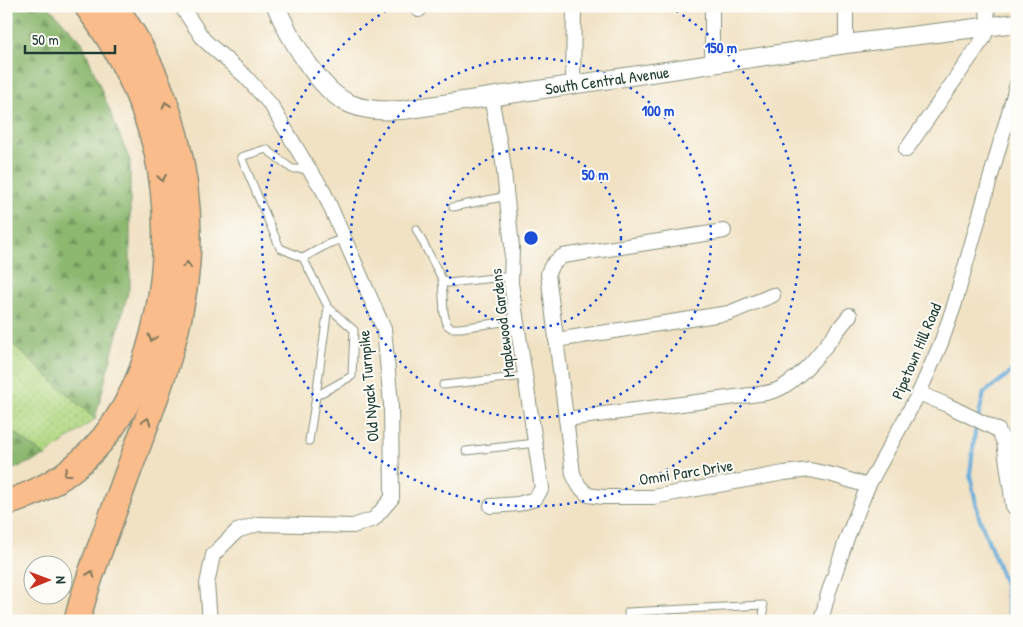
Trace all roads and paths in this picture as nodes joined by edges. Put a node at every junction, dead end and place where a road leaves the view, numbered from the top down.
1 (87, 6) edge
2 (114, 6) edge
3 (181, 6) edge
4 (276, 6) edge
5 (574, 6) edge
6 (712, 6) edge
7 (846, 6) edge
8 (987, 6) edge
9 (1017, 23) edge
10 (988, 27) junction
11 (846, 44) junction
12 (712, 64) junction
13 (1017, 84) edge
14 (573, 85) junction
15 (491, 97) junction
16 (906, 150) dead end
17 (309, 169) junction
18 (507, 196) junction
19 (453, 207) dead end
20 (416, 229) dead end
21 (724, 231) dead end
22 (344, 238) junction
23 (303, 258) junction
24 (512, 276) junction
25 (442, 279) junction
26 (773, 295) dead end
27 (328, 307) junction
28 (850, 315) dead end
29 (517, 320) junction
30 (556, 340) junction
31 (525, 376) junction
32 (442, 385) dead end
33 (919, 393) junction
34 (316, 396) junction
35 (566, 419) junction
36 (309, 441) dead end
37 (536, 442) junction
38 (466, 451) dead end
39 (868, 486) junction
40 (6, 503) edge
41 (491, 506) dead end
42 (1017, 510) edge
43 (77, 621) edge
44 (210, 621) edge
45 (628, 621) edge
46 (764, 621) edge
47 (820, 621) edge

1 -> 40 highway
43 -> 2 highway
3 - 17 street, Old Nyack Turnpike
4 - 15 street, South Central Avenue
5 - 14 street
6 - 12 street
7 - 11 street
8 - 10 street
9 - 10 street, South Central Avenue
10 - 11 street, South Central Avenue
10 - 16 street
11 - 12 street, South Central Avenue
12 - 14 street, South Central Avenue
13 - 33 street, Pipetown Hill Road
14 - 15 street, South Central Avenue
15 - 18 street, Maplewood Gardens
17 - 22 street, Old Nyack Turnpike
17 - 23 lane
18 - 19 lane
18 - 24 street, Maplewood Gardens
20 - 25 lane
21 - 30 street, Omni Parc Drive
22 - 23 lane
22 - 44 street, Old Nyack Turnpike
23 - 27 lane
24 - 25 lane
24 - 29 street, Maplewood Gardens
25 - 29 lane
26 - 30 street
27 - 34 lane
27 - 34 lane
28 - 35 street
29 - 31 street, Maplewood Gardens
30 - 35 street, Omni Parc Drive
31 - 32 lane
31 - 37 street, Maplewood Gardens
33 - 39 street, Pipetown Hill Road
33 - 42 street
34 - 36 lane
35 - 39 street, Omni Parc Drive
37 - 38 lane
37 - 41 street, Maplewood Gardens
39 - 47 street, Pipetown Hill Road
45 - 46 lane

